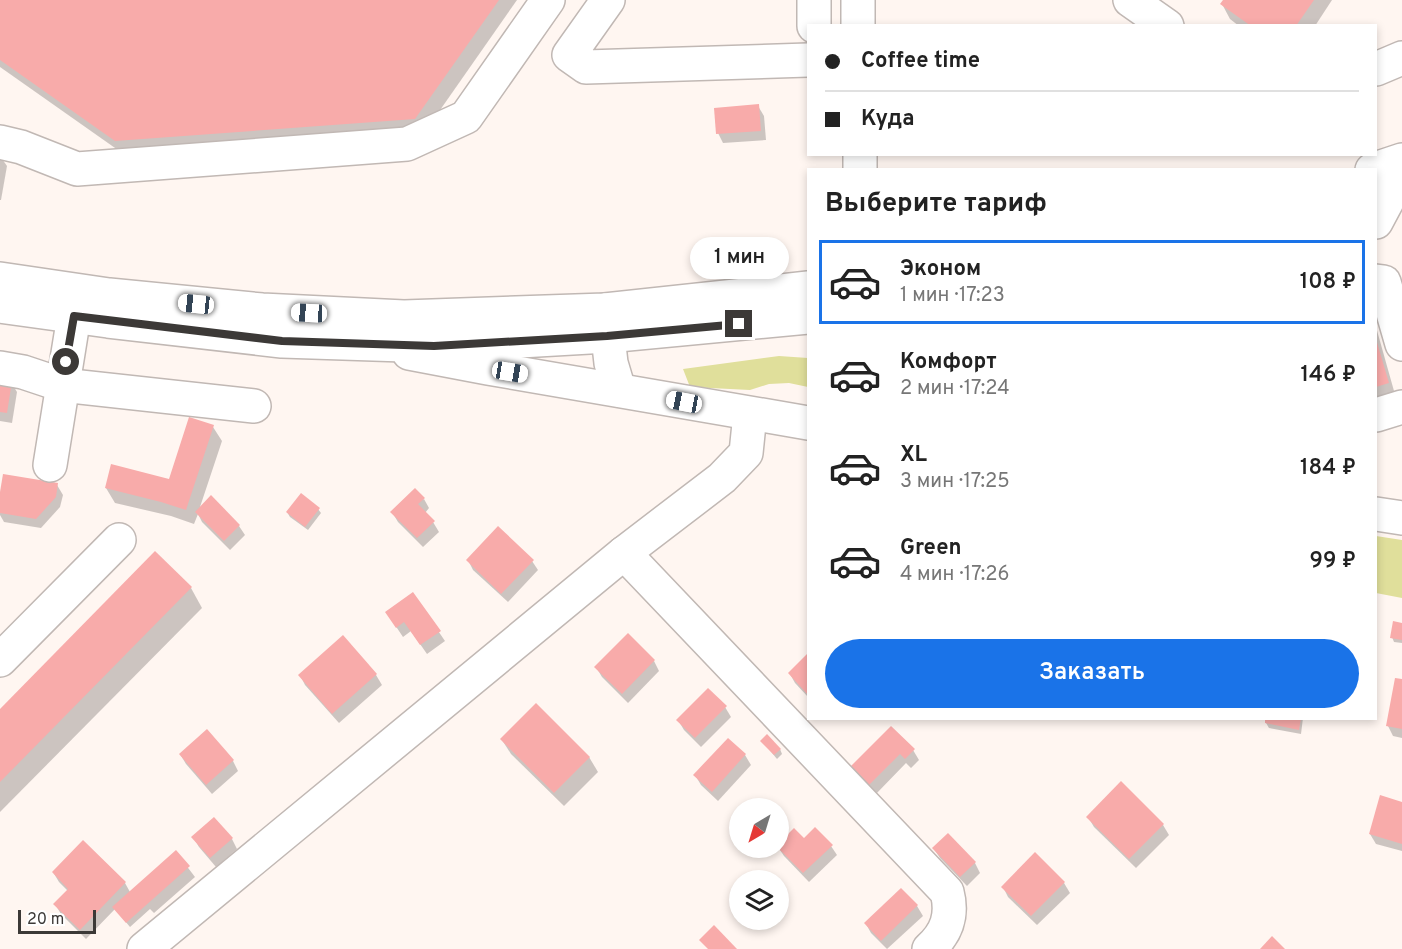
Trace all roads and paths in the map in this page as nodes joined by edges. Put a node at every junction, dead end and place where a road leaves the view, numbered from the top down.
1 (548, 0) edge
2 (608, 0) edge
3 (814, 0) edge
4 (858, 0) edge
5 (1130, 0) edge
6 (814, 24) edge
7 (858, 24) edge
8 (1164, 24) edge
9 (1402, 58) edge
10 (807, 60) edge
11 (1377, 69) edge
12 (0, 142) edge
13 (1402, 160) edge
14 (1385, 187) edge
15 (1377, 218) edge
16 (0, 279) edge
17 (1377, 281) edge
18 (807, 288) edge
19 (0, 306) edge
20 (74, 316) junction
21 (807, 317) edge
22 (606, 323) junction
23 (364, 344) junction
24 (1402, 344) edge
25 (0, 368) edge
26 (62, 385) junction
27 (619, 390) junction
28 (254, 406) dead end
29 (1402, 407) edge
30 (750, 414) junction
31 (1377, 415) edge
32 (807, 423) edge
33 (50, 465) dead end
34 (1377, 514) edge
35 (1402, 518) edge
36 (119, 540) dead end
37 (624, 553) junction
38 (0, 660) edge
39 (144, 949) edge
40 (929, 949) edge

1 - 12 main road
2 - 10 main road
3 - 6 main road
4 - 7 main road
5 - 8 main road
9 - 11 main road
13 - 14 main road
14 - 15 main road
16 - 22 main road
17 - 24 main road
18 - 22 main road
19 - 20 main road
20 - 23 main road
20 - 26 main road
21 - 22 main road
22 - 23 main road
22 - 27 main road
23 - 27 main road
25 - 26 main road
26 - 28 main road
26 - 33 main road
27 - 30 main road
29 - 31 main road
30 - 32 main road
30 - 37 main road
34 - 35 main road
36 - 38 main road
37 - 39 main road
37 - 40 main road

